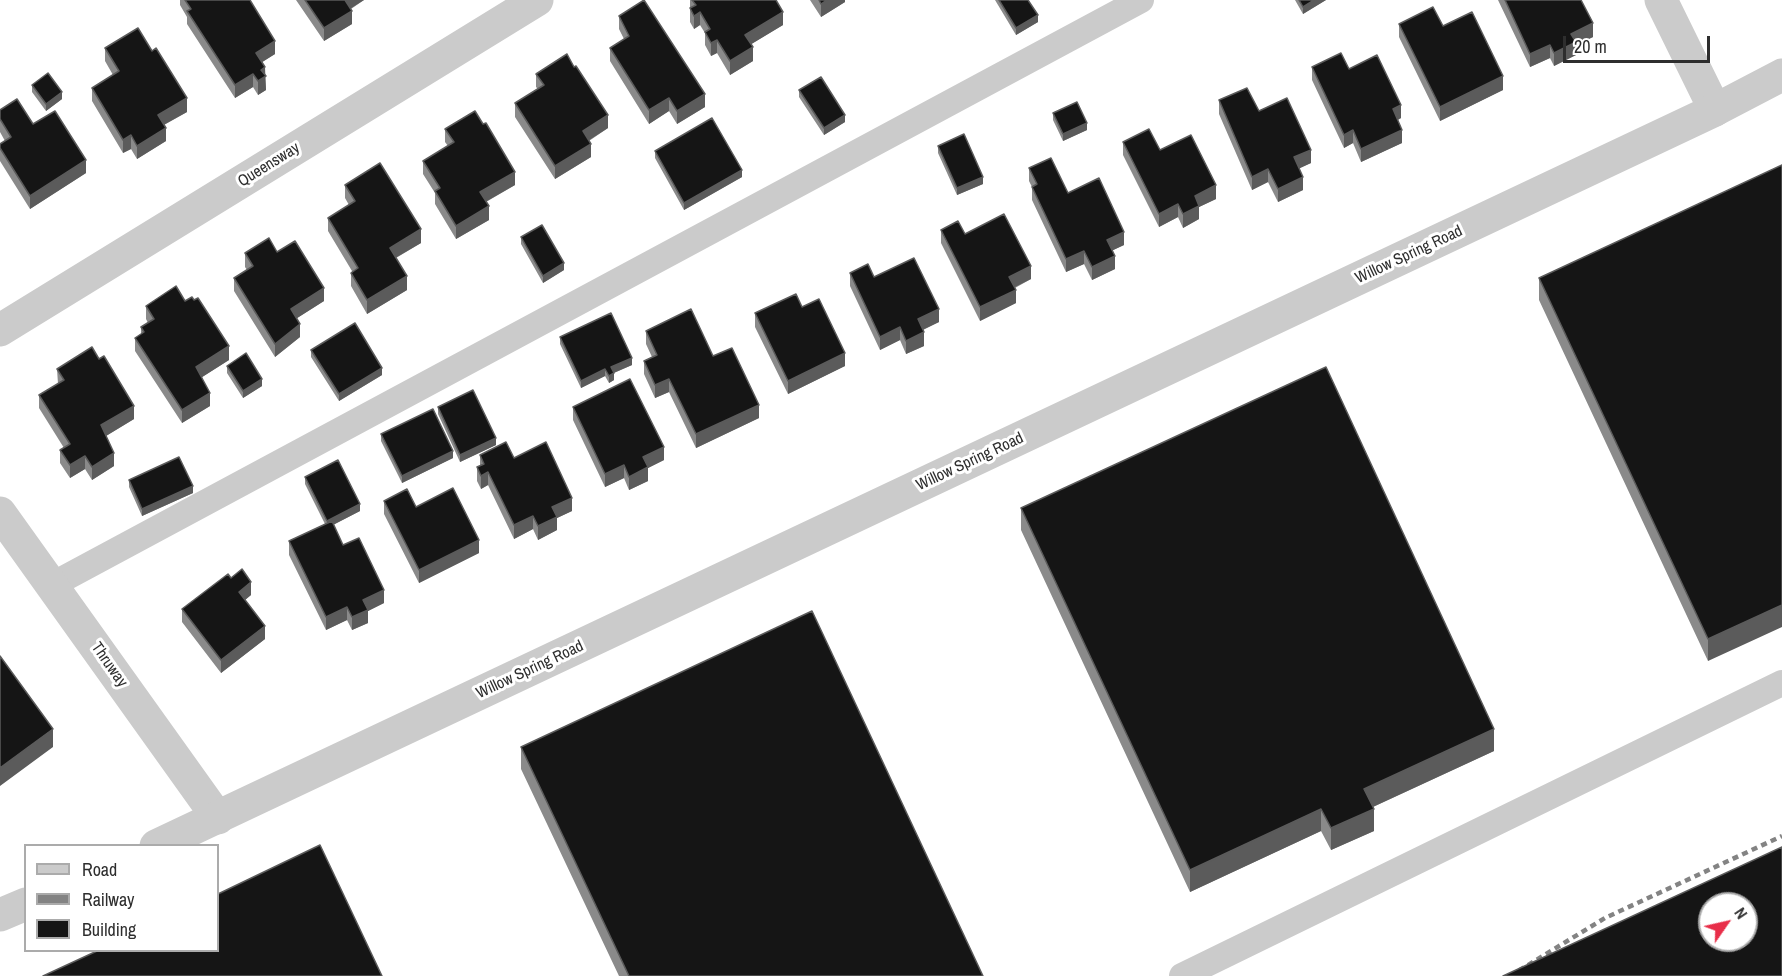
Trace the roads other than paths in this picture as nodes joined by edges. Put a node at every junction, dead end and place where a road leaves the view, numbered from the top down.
1 (537, 0) edge
2 (1141, 0) edge
3 (1661, 0) edge
4 (1782, 75) edge
5 (1715, 110) junction
6 (0, 330) edge
7 (0, 513) edge
8 (52, 585) junction
9 (1782, 683) edge
10 (218, 818) junction
11 (160, 844) edge
12 (24, 905) edge
13 (0, 915) edge
14 (1182, 976) edge

1 - 6 street, Queensway
2 - 8 lane
3 - 5 street
4 - 5 street, Willow Spring Road
5 - 10 street, Willow Spring Road
7 - 8 street, Thruway
8 - 10 street, Thruway
9 - 14 lane
10 - 11 street, Willow Spring Road
12 - 13 street

